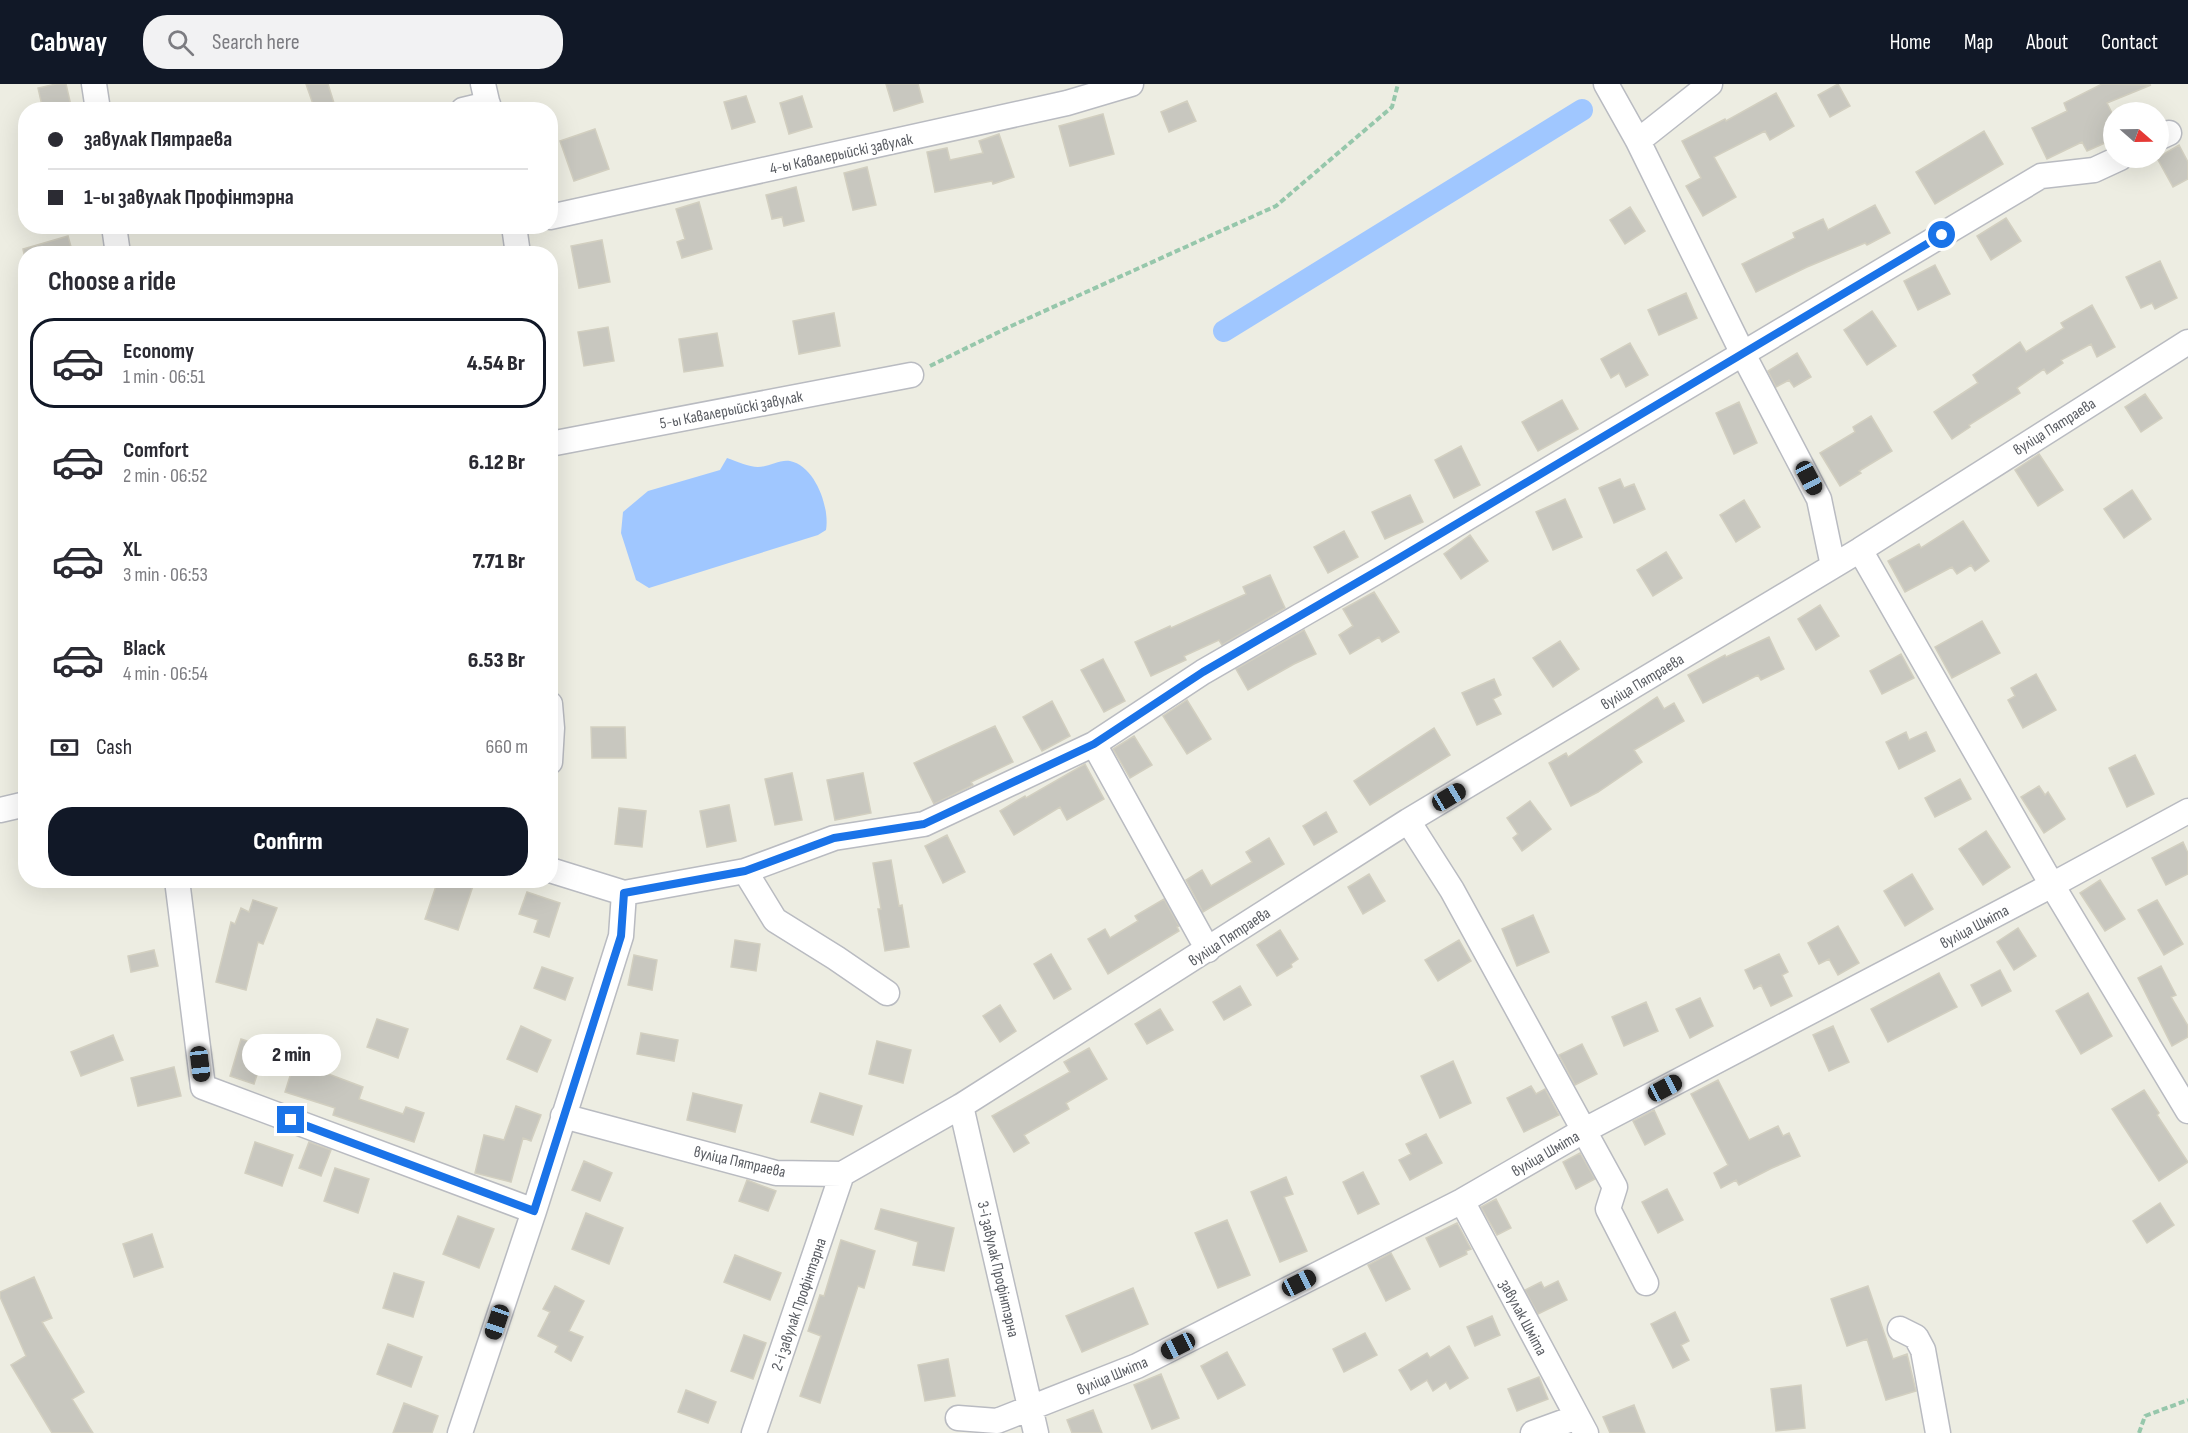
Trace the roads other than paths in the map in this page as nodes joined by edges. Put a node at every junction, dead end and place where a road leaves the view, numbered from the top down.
1 (94, 84) edge
2 (1131, 84) edge
3 (1606, 84) edge
4 (1710, 84) edge
5 (97, 102) edge
6 (1638, 141) junction
7 (2103, 166) edge
8 (558, 215) edge
9 (2188, 342) edge
10 (1743, 354) junction
11 (911, 375) road end
12 (558, 442) edge
13 (1860, 550) junction
14 (1833, 566) junction
15 (1094, 744) junction
16 (18, 806) edge
17 (0, 810) edge
18 (2188, 811) edge
19 (1408, 821) junction
20 (745, 871) junction
21 (558, 872) edge
22 (2052, 885) junction
23 (178, 888) edge
24 (624, 893) junction
25 (1208, 950) junction
26 (887, 993) dead end
27 (961, 1106) junction
28 (2188, 1111) edge
29 (563, 1116) junction
30 (1583, 1131) junction
31 (842, 1174) junction
32 (1462, 1201) junction
33 (534, 1211) junction
34 (1646, 1283) dead end
35 (1900, 1329) dead end
36 (1031, 1408) junction
37 (958, 1418) dead end
38 (1582, 1425) edge
39 (460, 1433) edge
40 (754, 1433) edge
41 (1036, 1433) edge
42 (1533, 1433) edge
43 (1938, 1433) edge

1 - 5 street
2 - 8 street, 4-ы Кавалерыйскі завулак
3 - 6 street
4 - 6 street
6 - 10 street
7 - 10 street
9 - 13 street, вуліца Пятраева
10 - 14 street
10 - 15 street
11 - 12 street, 5-ы Кавалерыйскі завулак
13 - 14 street, вуліца Пятраева
13 - 22 street
14 - 19 street, вуліца Пятраева
15 - 20 street
15 - 25 street
16 - 17 street
18 - 22 street, вуліца Шміта
19 - 25 street, вуліца Пятраева
19 - 30 street
20 - 24 street
20 - 26 street
21 - 24 street
22 - 28 street
22 - 30 street, вуліца Шміта
23 - 33 street
24 - 29 street
25 - 27 street, вуліца Пятраева
27 - 31 street, вуліца Пятраева
27 - 36 street, 3-і завулак Профінтэрна
29 - 31 street, вуліца Пятраева
29 - 33 street
30 - 32 street, вуліца Шміта
30 - 34 street
31 - 40 street, 2-і завулак Профінтэрна
32 - 36 street, вуліца Шміта
32 - 38 street, завулак Шміта
33 - 39 street
35 - 43 street
36 - 37 street, вуліца Шміта
36 - 41 street, 3-і завулак Профінтэрна
38 - 42 street

